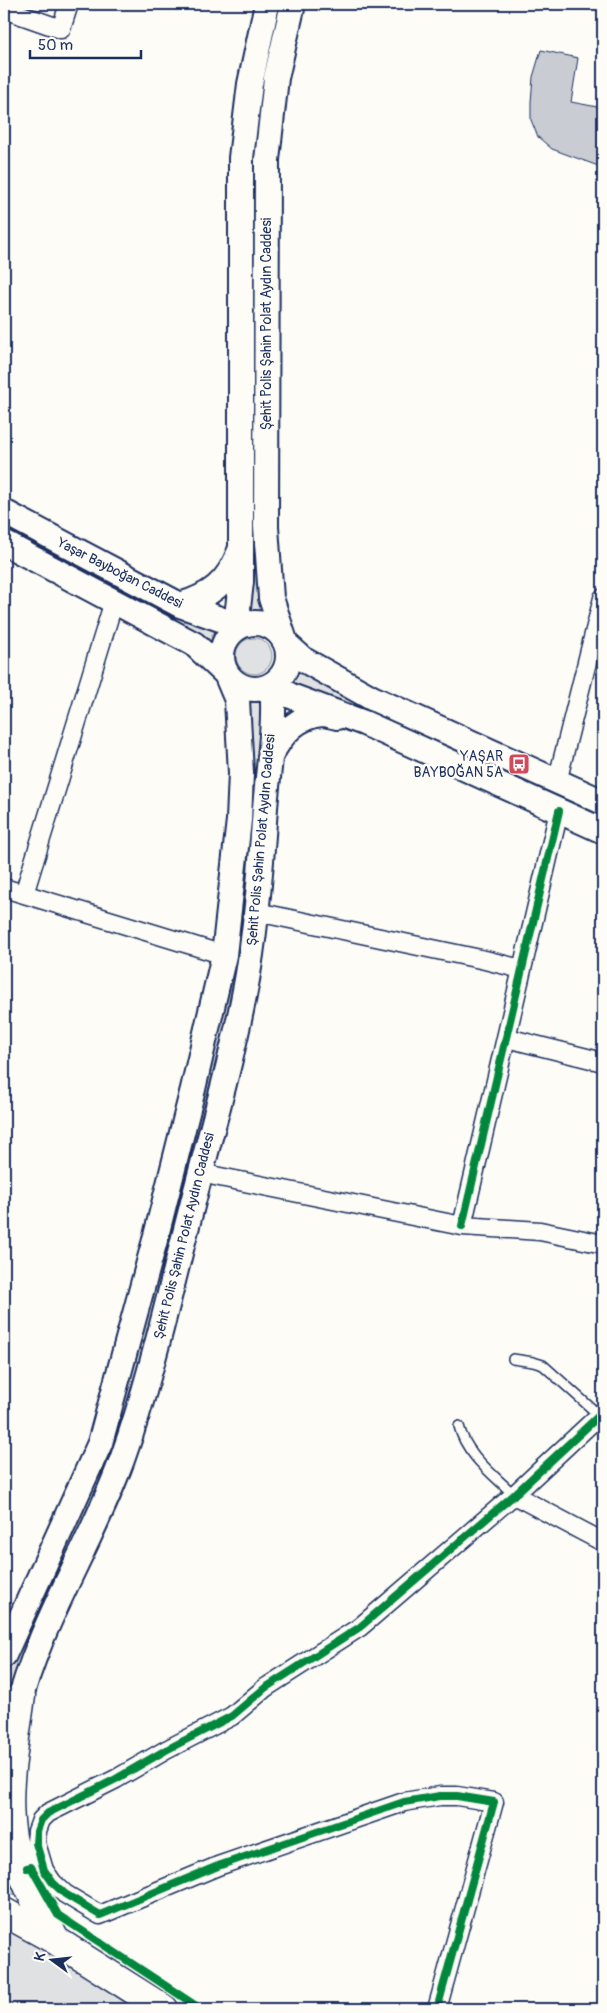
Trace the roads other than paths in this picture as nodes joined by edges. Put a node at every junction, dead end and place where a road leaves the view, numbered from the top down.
1 (69, 4) edge
2 (267, 4) edge
3 (293, 4) edge
4 (4, 9) edge
5 (4, 512) edge
6 (4, 543) edge
7 (241, 547) junction
8 (603, 598) edge
9 (114, 601) junction
10 (180, 605) junction
11 (240, 626) junction
12 (286, 644) junction
13 (226, 674) junction
14 (272, 685) junction
15 (364, 724) junction
16 (268, 761) junction
17 (557, 782) junction
18 (603, 802) edge
19 (559, 811) junction
20 (603, 831) edge
21 (4, 888) edge
22 (24, 894) junction
23 (257, 912) junction
24 (224, 955) junction
25 (521, 969) junction
26 (507, 1038) junction
27 (603, 1062) edge
28 (200, 1173) junction
29 (462, 1226) junction
30 (603, 1244) edge
31 (513, 1359) dead end
32 (601, 1414) edge
33 (458, 1426) dead end
34 (514, 1495) junction
35 (603, 1542) edge
36 (5, 1648) edge
37 (21, 1696) junction
38 (4, 1765) edge
39 (4, 1912) edge
40 (55, 1940) junction
41 (164, 2009) edge
42 (437, 2009) edge

1 - 4 street
2 - 7 main road, Şehit Polis Şahin Polat Aydın Caddesi
3 - 12 main road, Şehit Polis Şahin Polat Aydın Caddesi
5 - 10 main road, Yaşar Bayboğan Caddesi
6 - 9 main road, Yaşar Bayboğan Caddesi
7 - 10 main road
7 - 11 main road, Şehit Polis Şahin Polat Aydın Caddesi
8 - 17 street
9 - 13 main road, Yaşar Bayboğan Caddesi
9 - 22 street
10 - 11 main road, Yaşar Bayboğan Caddesi
11 - 12 main road
11 - 13 main road
12 - 14 main road
12 - 17 main road
13 - 14 main road
13 - 24 main road, Şehit Polis Şahin Polat Aydın Caddesi
14 - 15 main road
14 - 16 main road, Şehit Polis Şahin Polat Aydın Caddesi
15 - 16 main road
15 - 19 main road
16 - 23 main road, Şehit Polis Şahin Polat Aydın Caddesi
17 - 18 main road
19 - 20 main road
19 - 25 street
21 - 22 street
22 - 24 street
23 - 25 street
23 - 28 main road, Şehit Polis Şahin Polat Aydın Caddesi
24 - 36 main road, Şehit Polis Şahin Polat Aydın Caddesi
25 - 26 street
26 - 27 street
26 - 29 street
28 - 29 street
28 - 37 main road, Şehit Polis Şahin Polat Aydın Caddesi
29 - 30 street
31 - 32 lane
32 - 34 street
33 - 34 lane
34 - 35 street
34 - 42 street
37 - 38 main road, Şehit Polis Şahin Polat Aydın Caddesi
37 - 40 main road
39 - 40 main road
40 - 41 main road

